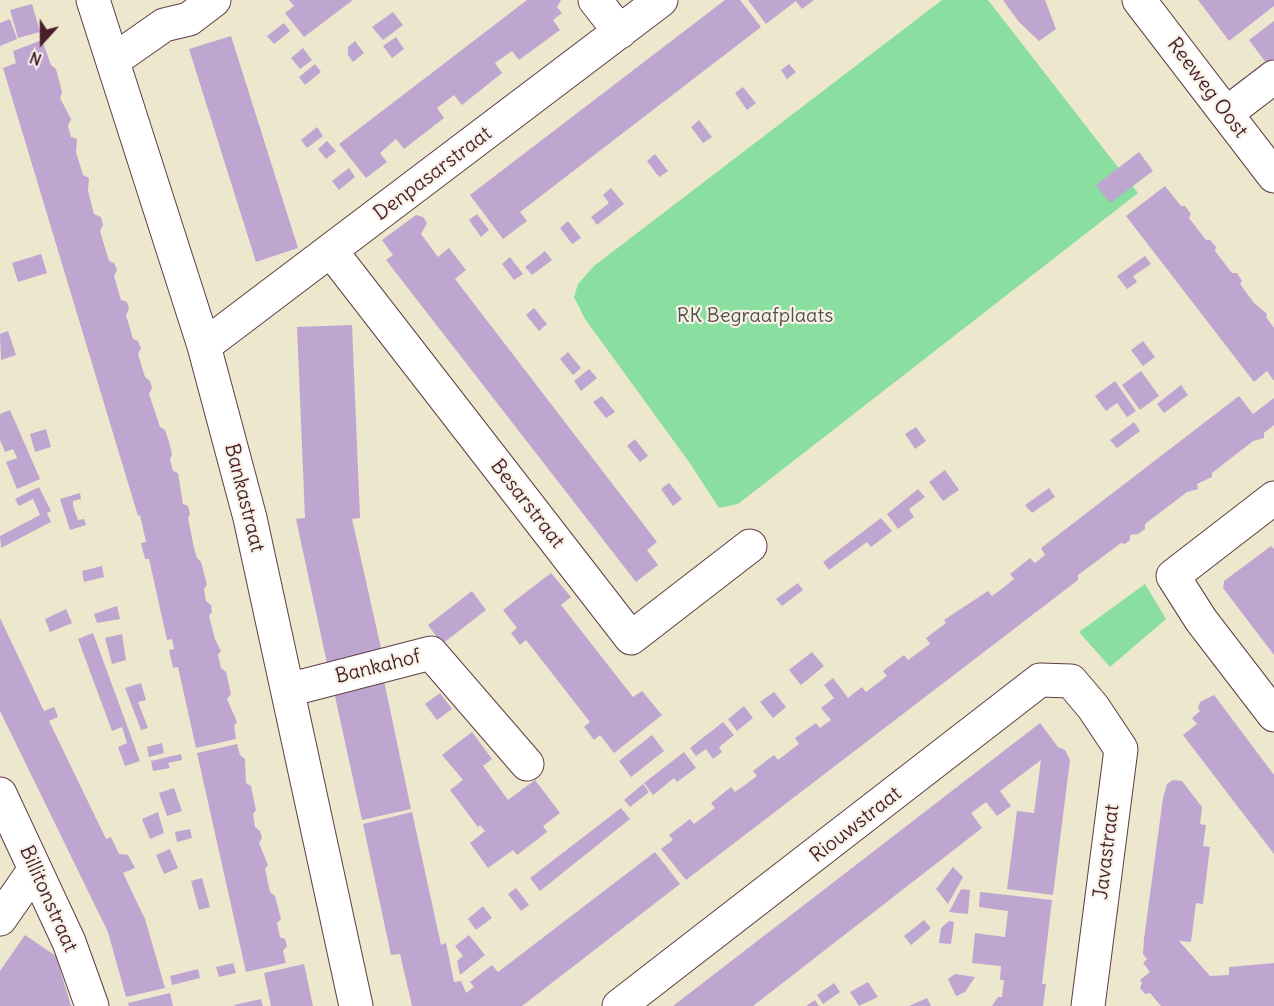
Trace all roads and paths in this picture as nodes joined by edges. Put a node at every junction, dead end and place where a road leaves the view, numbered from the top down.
1 (93, 0) edge
2 (214, 0) edge
3 (595, 0) edge
4 (661, 0) edge
5 (1139, 0) edge
6 (620, 32) junction
7 (114, 60) junction
8 (1274, 77) edge
9 (1227, 113) junction
10 (1274, 176) edge
11 (331, 251) junction
12 (204, 346) junction
13 (1274, 498) edge
14 (750, 546) dead end
15 (288, 690) junction
16 (1093, 706) joint
17 (1274, 715) edge
18 (527, 764) dead end
19 (0, 794) edge
20 (35, 869) junction
21 (0, 919) edge
22 (92, 1006) edge
23 (356, 1006) edge
24 (619, 1006) edge
25 (1088, 1006) edge

1 - 7 street, Bankastraat
2 - 7 street
3 - 6 street
4 - 6 street, Denpasarstraat
5 - 9 street, Reeweg Oost
6 - 11 street, Denpasarstraat
7 - 12 street, Bankastraat
8 - 9 street
9 - 10 street, Reeweg Oost
11 - 12 street, Denpasarstraat
11 - 14 street, Besarstraat
12 - 15 street, Bankastraat
13 - 17 street
15 - 18 street, Bankahof
15 - 23 street, Bankastraat
16 - 24 street, Riouwstraat
16 - 25 street, Javastraat
19 - 20 street, Billitonstraat
20 - 21 street
20 - 22 street, Billitonstraat

